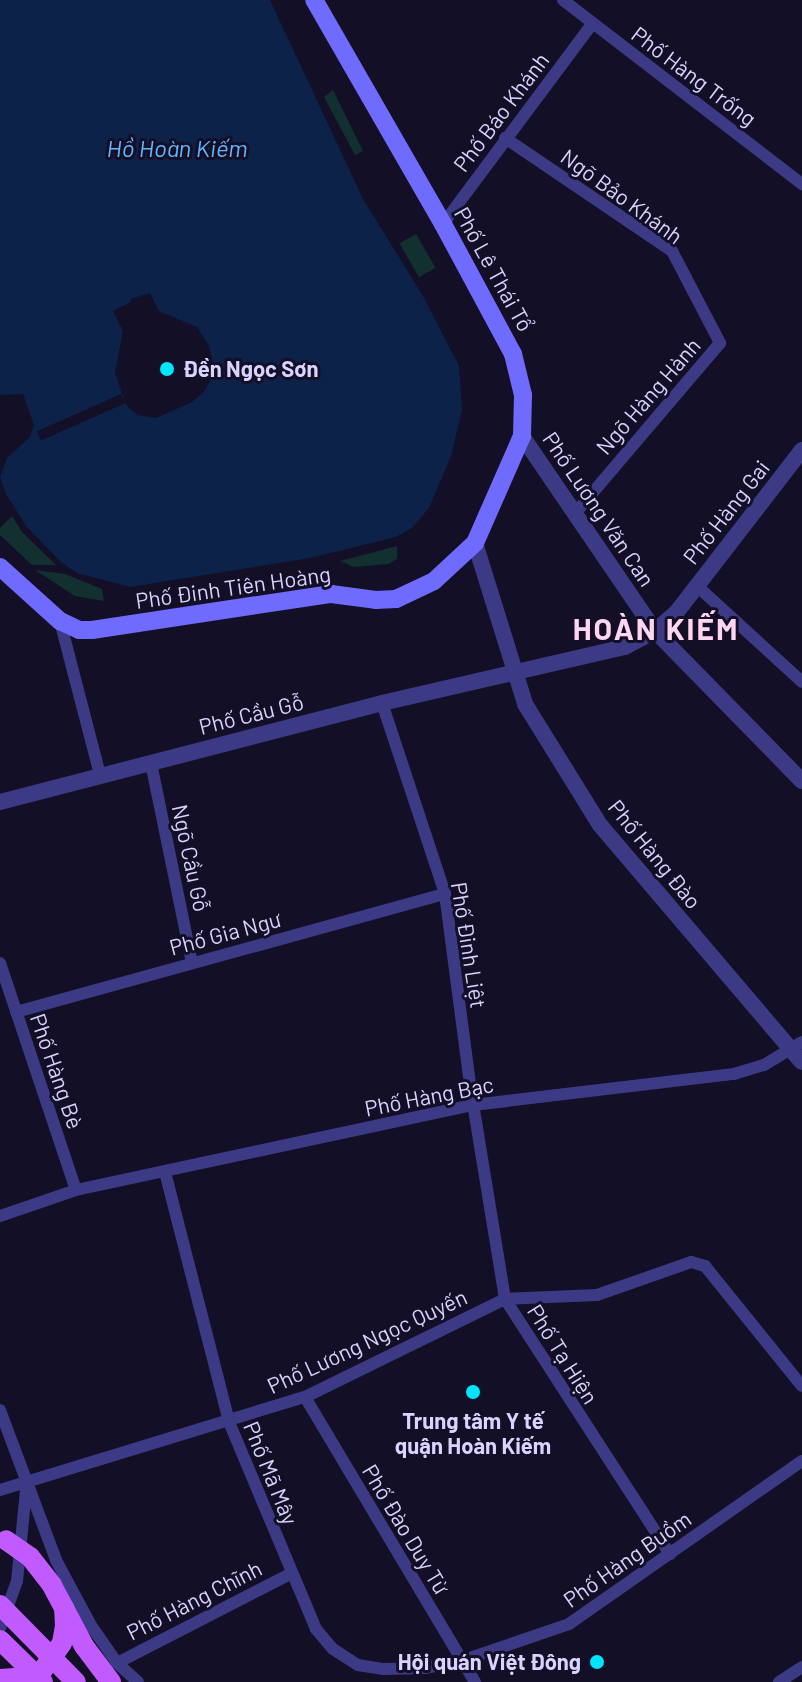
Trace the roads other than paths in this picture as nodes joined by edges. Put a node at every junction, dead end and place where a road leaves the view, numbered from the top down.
1 (314, 0) edge
2 (563, 0) edge
3 (592, 24) junction
4 (505, 138) junction
5 (802, 184) edge
6 (443, 224) junction
7 (720, 343) joint
8 (522, 436) junction
9 (802, 450) edge
10 (576, 512) junction
11 (475, 543) junction
12 (1, 569) edge
13 (697, 586) junction
14 (60, 621) junction
15 (655, 631) junction
16 (513, 671) junction
17 (802, 682) edge
18 (382, 703) junction
19 (151, 763) junction
20 (100, 775) junction
21 (802, 781) edge
22 (0, 802) edge
23 (445, 894) junction
24 (192, 962) junction
25 (0, 963) edge
26 (16, 1012) junction
27 (795, 1045) edge
28 (802, 1062) edge
29 (473, 1105) junction
30 (165, 1172) junction
31 (76, 1190) junction
32 (0, 1216) edge
33 (505, 1299) junction
34 (802, 1386) edge
35 (305, 1397) junction
36 (0, 1410) edge
37 (229, 1422) junction
38 (802, 1461) edge
39 (27, 1484) junction
40 (0, 1490) edge
41 (2, 1538) edge
42 (670, 1554) junction
43 (290, 1574) junction
44 (64, 1608) junction
45 (2, 1615) edge
46 (0, 1640) edge
47 (461, 1661) junction
48 (802, 1667) edge
49 (114, 1672) edge
50 (0, 1679) edge
51 (43, 1682) edge
52 (76, 1682) edge
53 (138, 1682) edge
54 (475, 1682) edge
55 (779, 1682) edge

1 - 6 main road, Phố Lê Thái Tổ
2 - 3 street, Phố Hàng Trống
3 - 4 street, Phố Báo Khánh
3 - 5 street, Phố Hàng Trống
4 - 6 street, Phố Báo Khánh
4 - 7 street, Ngõ Bảo Khánh
6 - 8 main road, Phố Lê Thái Tổ
7 - 10 street, Ngõ Hàng Hành
8 - 10 street, Phố Lương Văn Can
8 - 11 main road, Phố Lê Thái Tổ
9 - 13 street, Phố Hàng Gai
10 - 15 street, Phố Lương Văn Can
11 - 14 main road, Phố Đinh Tiên Hoàng
11 - 16 street
12 - 14 main road, Phố Đinh Tiên Hoàng
13 - 15 street, Phố Hàng Gai
13 - 17 street
14 - 20 street
15 - 16 street, Phố Hàng Gai
15 - 21 street, Phố Lương Văn Can
16 - 18 street, Phố Cầu Gỗ
16 - 27 street, Phố Hàng Đào
18 - 19 street, Phố Cầu Gỗ
18 - 23 street, Phố Đinh Liệt
19 - 20 street, Phố Cầu Gỗ
19 - 24 street, Ngõ Cầu Gỗ
20 - 22 street, Phố Cầu Gỗ
23 - 24 street, Phố Gia Ngư
23 - 29 street, Phố Đinh Liệt
24 - 26 street, Phố Gia Ngư
25 - 26 street, Phố Hàng Bè
26 - 31 street, Phố Hàng Bè
27 - 28 street, Phố Hàng Đào
27 - 29 street, Phố Hàng Bạc
29 - 30 street, Phố Hàng Bạc
29 - 33 street, Phố Tạ Hiện
30 - 31 street, Phố Hàng Bạc
30 - 37 street, Phố Mã Mây
31 - 32 street, Phố Hàng Bạc
33 - 34 street, Phố Lương Ngọc Quyến
33 - 35 street, Phố Lương Ngọc Quyến
33 - 42 street, Phố Tạ Hiện
35 - 37 street, Phố Lương Ngọc Quyến
35 - 47 street, Phố Đào Duy Từ
36 - 39 street
37 - 39 street, Phố Lương Ngọc Quyến
37 - 43 street, Phố Mã Mây
38 - 42 street, Phố Hàng Buồm
39 - 40 street, Phố Lương Ngọc Quyến
39 - 45 street
39 - 49 street
41 - 44 main road, bridge
42 - 47 street, Phố Hàng Buồm
43 - 47 street, Phố Mã Mây
43 - 49 street, Phố Hàng Chĩnh
44 - 49 main road
44 - 50 main road, bridge
45 - 52 main road
46 - 51 main road
47 - 54 street, Phố Đào Duy Từ
48 - 55 street
49 - 53 street

